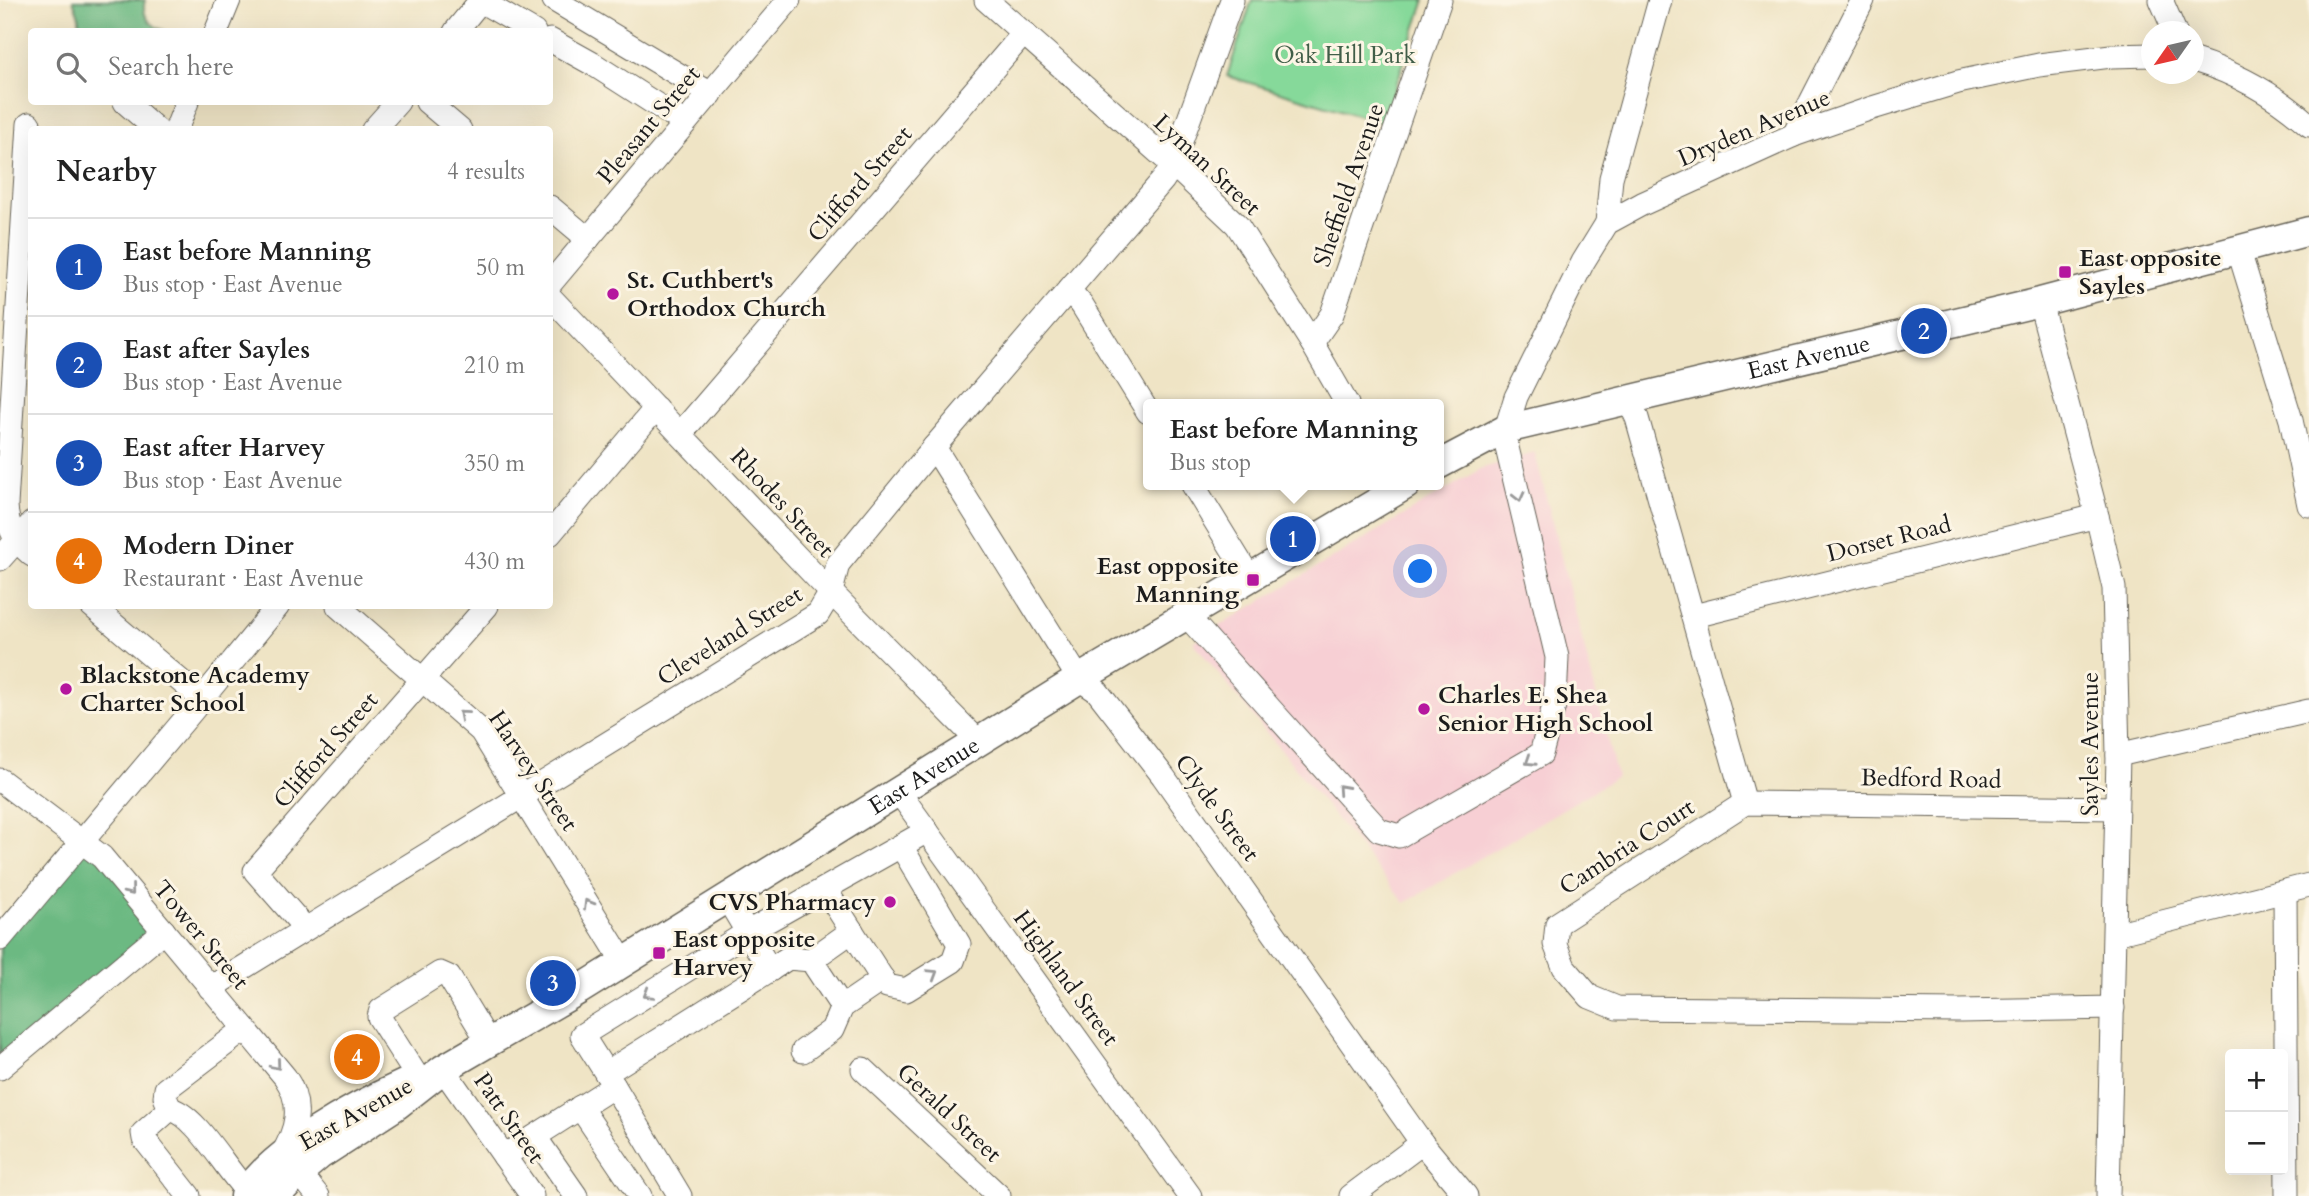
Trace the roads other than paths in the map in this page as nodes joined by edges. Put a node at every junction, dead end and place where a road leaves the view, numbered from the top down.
1 (229, 0) edge
2 (480, 0) edge
3 (554, 0) edge
4 (789, 0) edge
5 (986, 0) edge
6 (1232, 0) edge
7 (1440, 0) edge
8 (1660, 0) edge
9 (1863, 0) edge
10 (2161, 0) edge
11 (2170, 21) edge
12 (218, 28) edge
13 (458, 28) edge
14 (527, 28) edge
15 (1024, 33) junction
16 (553, 42) edge
17 (2141, 55) edge
18 (2204, 63) edge
19 (711, 93) junction
20 (129, 105) edge
21 (186, 105) edge
22 (395, 105) edge
23 (431, 105) edge
24 (685, 123) junction
25 (2309, 125) edge
26 (153, 126) edge
27 (178, 126) edge
28 (377, 126) edge
29 (455, 126) edge
30 (28, 134) edge
31 (1794, 135) junction
32 (1172, 166) junction
33 (553, 210) edge
34 (1607, 223) junction
35 (2309, 231) edge
36 (588, 239) junction
37 (2238, 248) junction
38 (553, 280) edge
39 (1069, 290) junction
40 (553, 300) edge
41 (2040, 302) junction
42 (8, 341) edge
43 (1312, 343) junction
44 (1344, 399) edge
45 (1629, 401) junction
46 (1143, 404) edge
47 (656, 408) junction
48 (1505, 430) junction
49 (681, 433) junction
50 (934, 447) junction
51 (1444, 462) edge
52 (1196, 490) edge
53 (1393, 490) edge
54 (2309, 505) edge
55 (2097, 516) junction
56 (553, 530) edge
57 (23, 548) edge
58 (0, 559) edge
59 (1250, 578) junction
60 (831, 592) junction
61 (96, 609) edge
62 (276, 609) edge
63 (341, 609) edge
64 (484, 609) edge
65 (1187, 615) junction
66 (1693, 616) junction
67 (422, 680) junction
68 (1079, 680) junction
69 (202, 699) junction
70 (2309, 710) edge
71 (979, 743) junction
72 (2118, 755) junction
73 (0, 780) edge
74 (898, 791) junction
75 (521, 795) junction
76 (1745, 803) junction
77 (2116, 808) junction
78 (927, 831) junction
79 (82, 842) junction
80 (901, 845) junction
81 (2309, 885) edge
82 (825, 889) junction
83 (2285, 891) junction
84 (727, 898) junction
85 (305, 928) junction
86 (164, 931) junction
87 (852, 931) junction
88 (748, 932) junction
89 (2115, 934) junction
90 (0, 939) edge
91 (811, 960) junction
92 (624, 962) junction
93 (770, 970) junction
94 (883, 979) junction
95 (210, 988) junction
96 (842, 1007) junction
97 (2113, 1008) junction
98 (245, 1029) junction
99 (489, 1043) junction
100 (803, 1051) dead end
101 (0, 1068) edge
102 (863, 1069) dead end
103 (431, 1074) junction
104 (610, 1080) junction
105 (580, 1107) junction
106 (170, 1110) junction
107 (534, 1137) junction
108 (1422, 1143) junction
109 (504, 1156) junction
110 (284, 1177) edge
111 (246, 1194) edge
112 (189, 1196) edge
113 (318, 1196) edge
114 (532, 1196) edge
115 (576, 1196) edge
116 (640, 1196) edge
117 (680, 1196) edge
118 (999, 1196) edge
119 (1190, 1196) edge
120 (1351, 1196) edge
121 (1466, 1196) edge
122 (2108, 1196) edge
123 (2287, 1196) edge

1 - 12 street
2 - 13 street
2 - 14 street
3 - 19 street
4 - 19 street, Pleasant Street
5 - 15 street, Lyman Street
6 - 32 street, Cleveland Street
7 - 43 street, Sheffield Avenue
8 - 34 street
9 - 31 street
10 - 11 street
15 - 32 street, Lyman Street
15 - 49 street, Clifford Street
16 - 24 street
17 - 31 street, Dryden Avenue
18 - 25 street
19 - 24 street, Pleasant Street
20 - 26 street
21 - 27 street
22 - 28 street
23 - 29 street
24 - 36 street, Pleasant Street
30 - 42 street
31 - 34 street, Dryden Avenue
32 - 39 street, Cleveland Street
32 - 43 street, Lyman Street
33 - 36 street
34 - 48 street, Dryden Avenue
35 - 37 main road, East Avenue
36 - 38 street, Pleasant Street
37 - 41 main road, East Avenue
37 - 54 street
39 - 46 street
39 - 50 street, Cleveland Street
40 - 47 street, Rhodes Street
41 - 45 main road, East Avenue
41 - 55 street, Sayles Avenue
42 - 57 street
43 - 44 street, Lyman Street
45 - 48 main road, East Avenue
45 - 66 street
47 - 49 street, Rhodes Street
47 - 56 street
48 - 51 main road, East Avenue
48 -> 65 street
49 - 60 street, Rhodes Street
50 - 60 street, Cleveland Street
50 - 68 street, Clyde Street
52 - 59 street
53 - 59 main road, East Avenue
55 - 66 street, Dorset Road
55 - 72 street, Sayles Avenue
57 - 58 street
59 - 65 main road, East Avenue
60 - 71 street, Rhodes Street
60 - 75 street, Cleveland Street
61 - 69 street
62 - 69 street
63 - 67 street, Harvey Street
64 - 67 street, Clifford Street
65 - 68 main road, East Avenue
66 - 76 street
75 -> 67 street, Harvey Street
67 - 85 street, Clifford Street
68 - 71 main road, East Avenue
68 - 108 street, Clyde Street
69 - 79 street
70 - 72 street
71 - 74 main road, East Avenue
72 - 77 street, Sayles Avenue
73 - 79 street, Tower Street
74 - 78 street, Highland Street
74 - 84 main road, East Avenue
75 - 85 street, Cleveland Street
92 -> 75 street, Harvey Street
76 - 77 street, Bedford Road
76 - 97 street, Cambria Court
77 - 89 street, Sayles Avenue
78 - 80 street
78 - 119 street, Highland Street
79 -> 86 street, Tower Street
79 - 90 street
80 - 82 street
94 -> 80 street
81 - 83 street
82 - 87 street
82 - 88 street
83 - 89 street
83 - 123 street
84 - 88 street
84 - 92 main road, East Avenue
85 - 95 street, Cleveland Street
86 - 95 street, Tower Street
86 - 101 street
87 - 91 street
87 - 94 street
88 - 93 street
88 -> 104 street
89 - 97 street, Sayles Avenue
91 - 93 street
91 - 96 street
92 - 99 main road, East Avenue
93 - 104 street
94 - 96 street
95 - 98 street, Tower Street
96 - 100 street
97 - 122 street, Sayles Avenue
98 - 106 street
98 -> 110 street, Tower Street
99 - 103 main road, East Avenue
99 - 103 street, Patt Street
102 - 118 street, Gerald Street
103 - 109 street, Patt Street
103 - 110 main road, East Avenue
104 - 105 street
104 - 117 street
105 - 107 street
105 - 116 street
106 - 111 street
106 - 112 street
107 - 109 street
107 - 115 street
108 - 120 street
108 - 121 street, Clyde Street
109 - 114 street, Patt Street
110 - 111 main road, East Avenue
110 - 113 street

